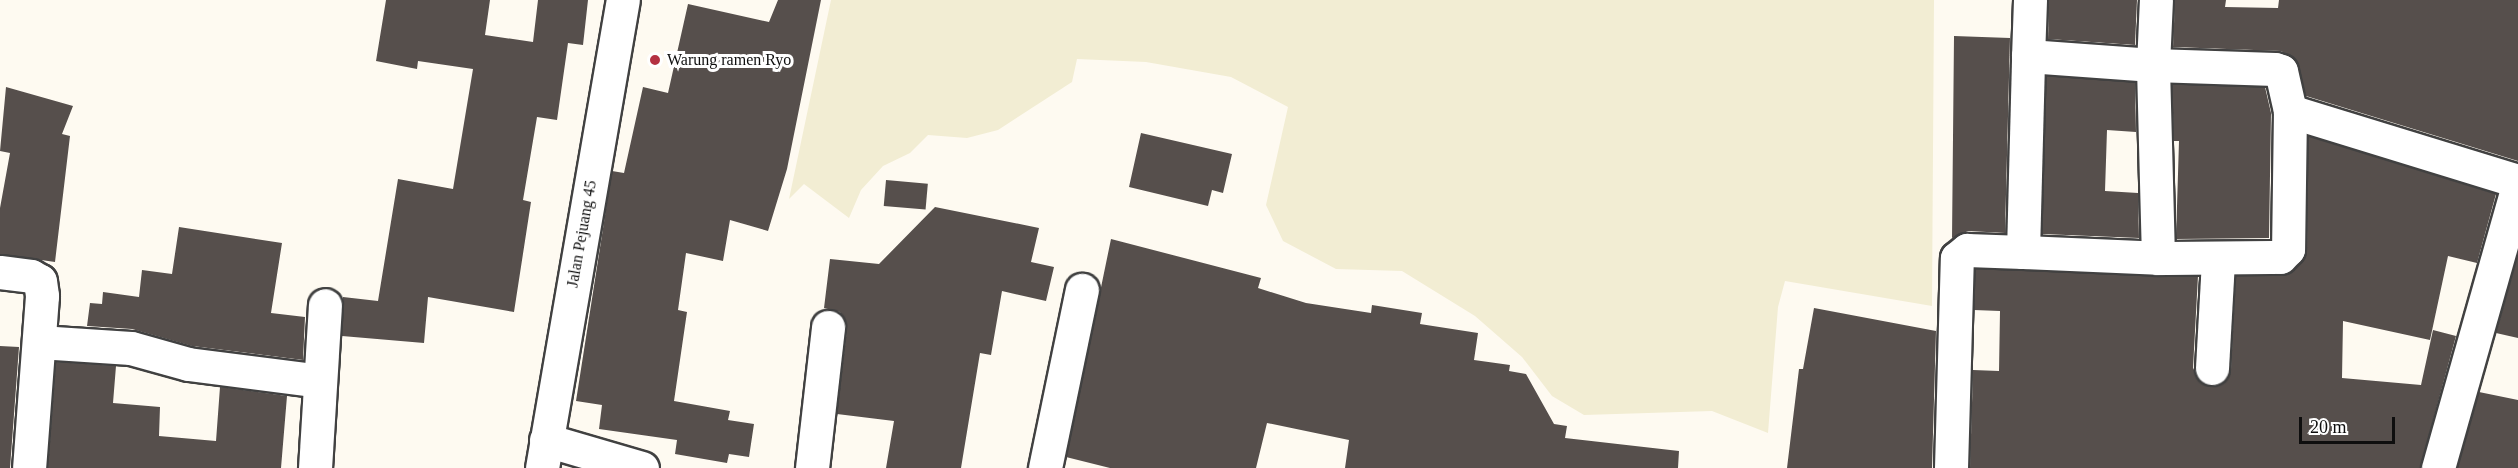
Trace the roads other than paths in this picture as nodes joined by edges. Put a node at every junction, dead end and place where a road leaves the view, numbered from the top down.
1 (623, 0) edge
2 (2030, 0) edge
3 (2156, 0) edge
4 (2028, 56) junction
5 (2153, 65) junction
6 (2290, 111) junction
7 (2518, 181) edge
8 (2518, 186) edge
9 (2023, 252) junction
10 (2158, 258) junction
11 (2218, 260) junction
12 (0, 272) edge
13 (1082, 290) dead end
14 (325, 305) dead end
15 (828, 327) dead end
16 (39, 342) junction
17 (2212, 368) dead end
18 (320, 381) junction
19 (544, 454) edge
20 (29, 468) edge
21 (315, 468) edge
22 (642, 468) edge
23 (812, 468) edge
24 (1046, 468) edge
25 (1951, 468) edge
26 (2438, 468) edge

1 - 19 street, Jalan Pejuang 45
2 - 4 street
3 - 5 street
4 - 5 street
4 - 9 street
5 - 6 street
5 - 10 street
6 - 7 street
6 - 11 street
8 - 26 street
9 - 10 street
9 - 25 street
10 - 11 street
11 - 17 street
12 - 16 street
13 - 24 street
14 - 18 street
15 - 23 street
16 - 18 street
16 - 20 street
18 - 21 street
19 - 22 street

